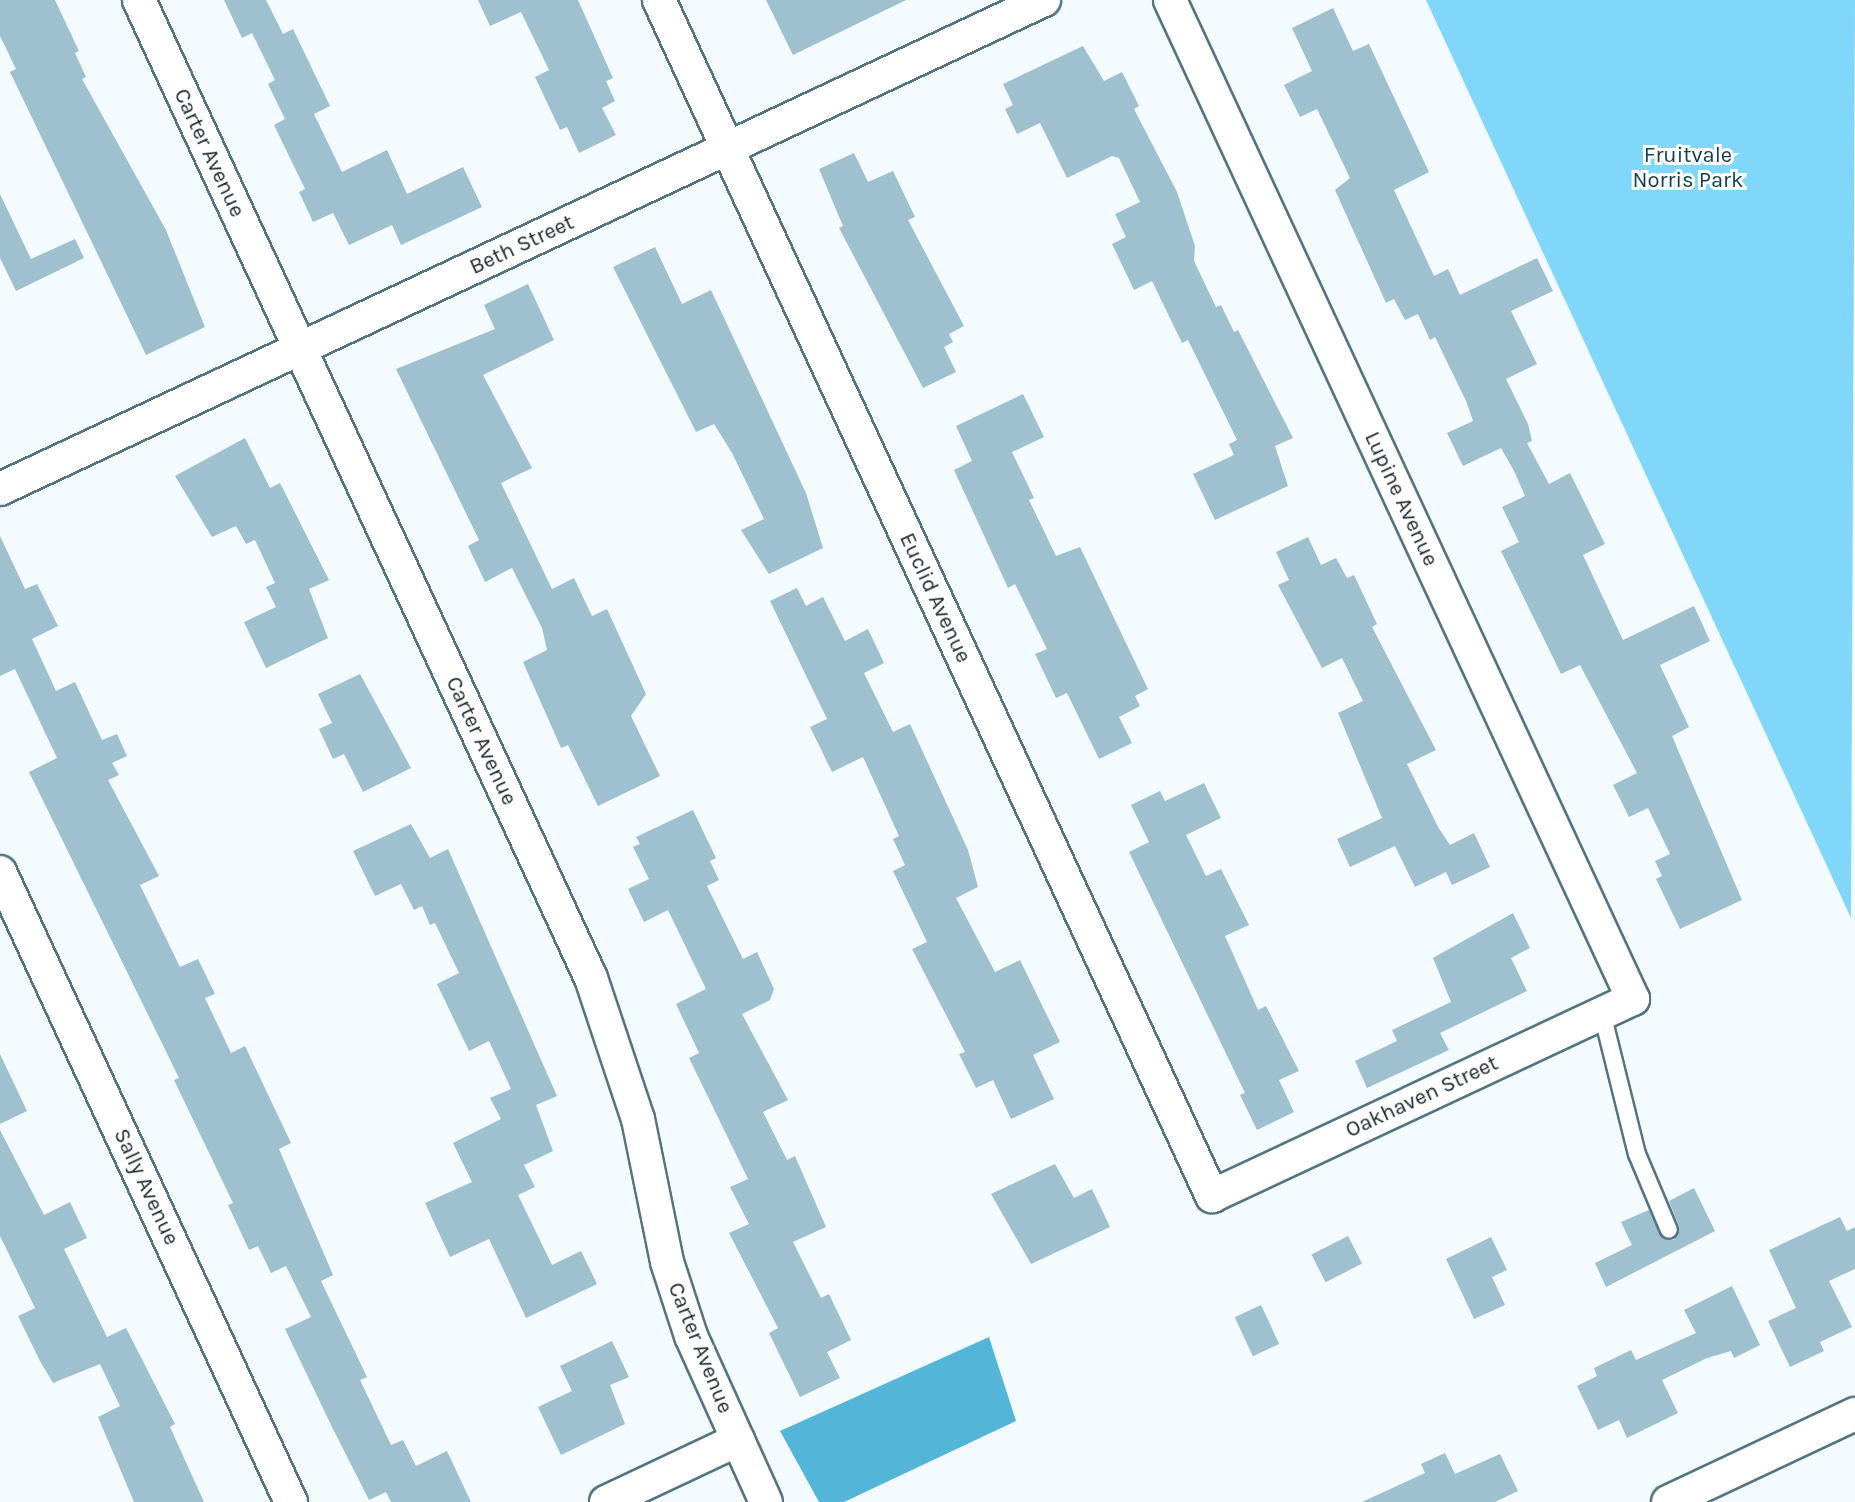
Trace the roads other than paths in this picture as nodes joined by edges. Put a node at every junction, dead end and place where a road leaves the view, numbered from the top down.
1 (139, 0) edge
2 (659, 0) edge
3 (1044, 0) edge
4 (1170, 0) edge
5 (727, 149) junction
6 (300, 349) junction
7 (0, 489) edge
8 (0, 872) edge
9 (1633, 999) joint
10 (1602, 1013) junction
11 (1212, 1196) joint
12 (1669, 1230) dead end
13 (1855, 1414) edge
14 (738, 1440) junction
15 (291, 1502) edge
16 (606, 1502) edge
17 (766, 1502) edge
18 (1668, 1502) edge

1 - 6 street, Carter Avenue
2 - 5 street, Euclid Avenue
3 - 5 street, Beth Street
4 - 9 street, Lupine Avenue
5 - 6 street, Beth Street
5 - 11 street, Euclid Avenue
6 - 7 street, Beth Street
6 - 14 street, Carter Avenue
8 - 15 street, Sally Avenue
9 - 10 street, Oakhaven Street
10 - 11 street, Oakhaven Street
10 - 12 lane
13 - 18 street
14 - 16 street
14 - 17 street, Carter Avenue

